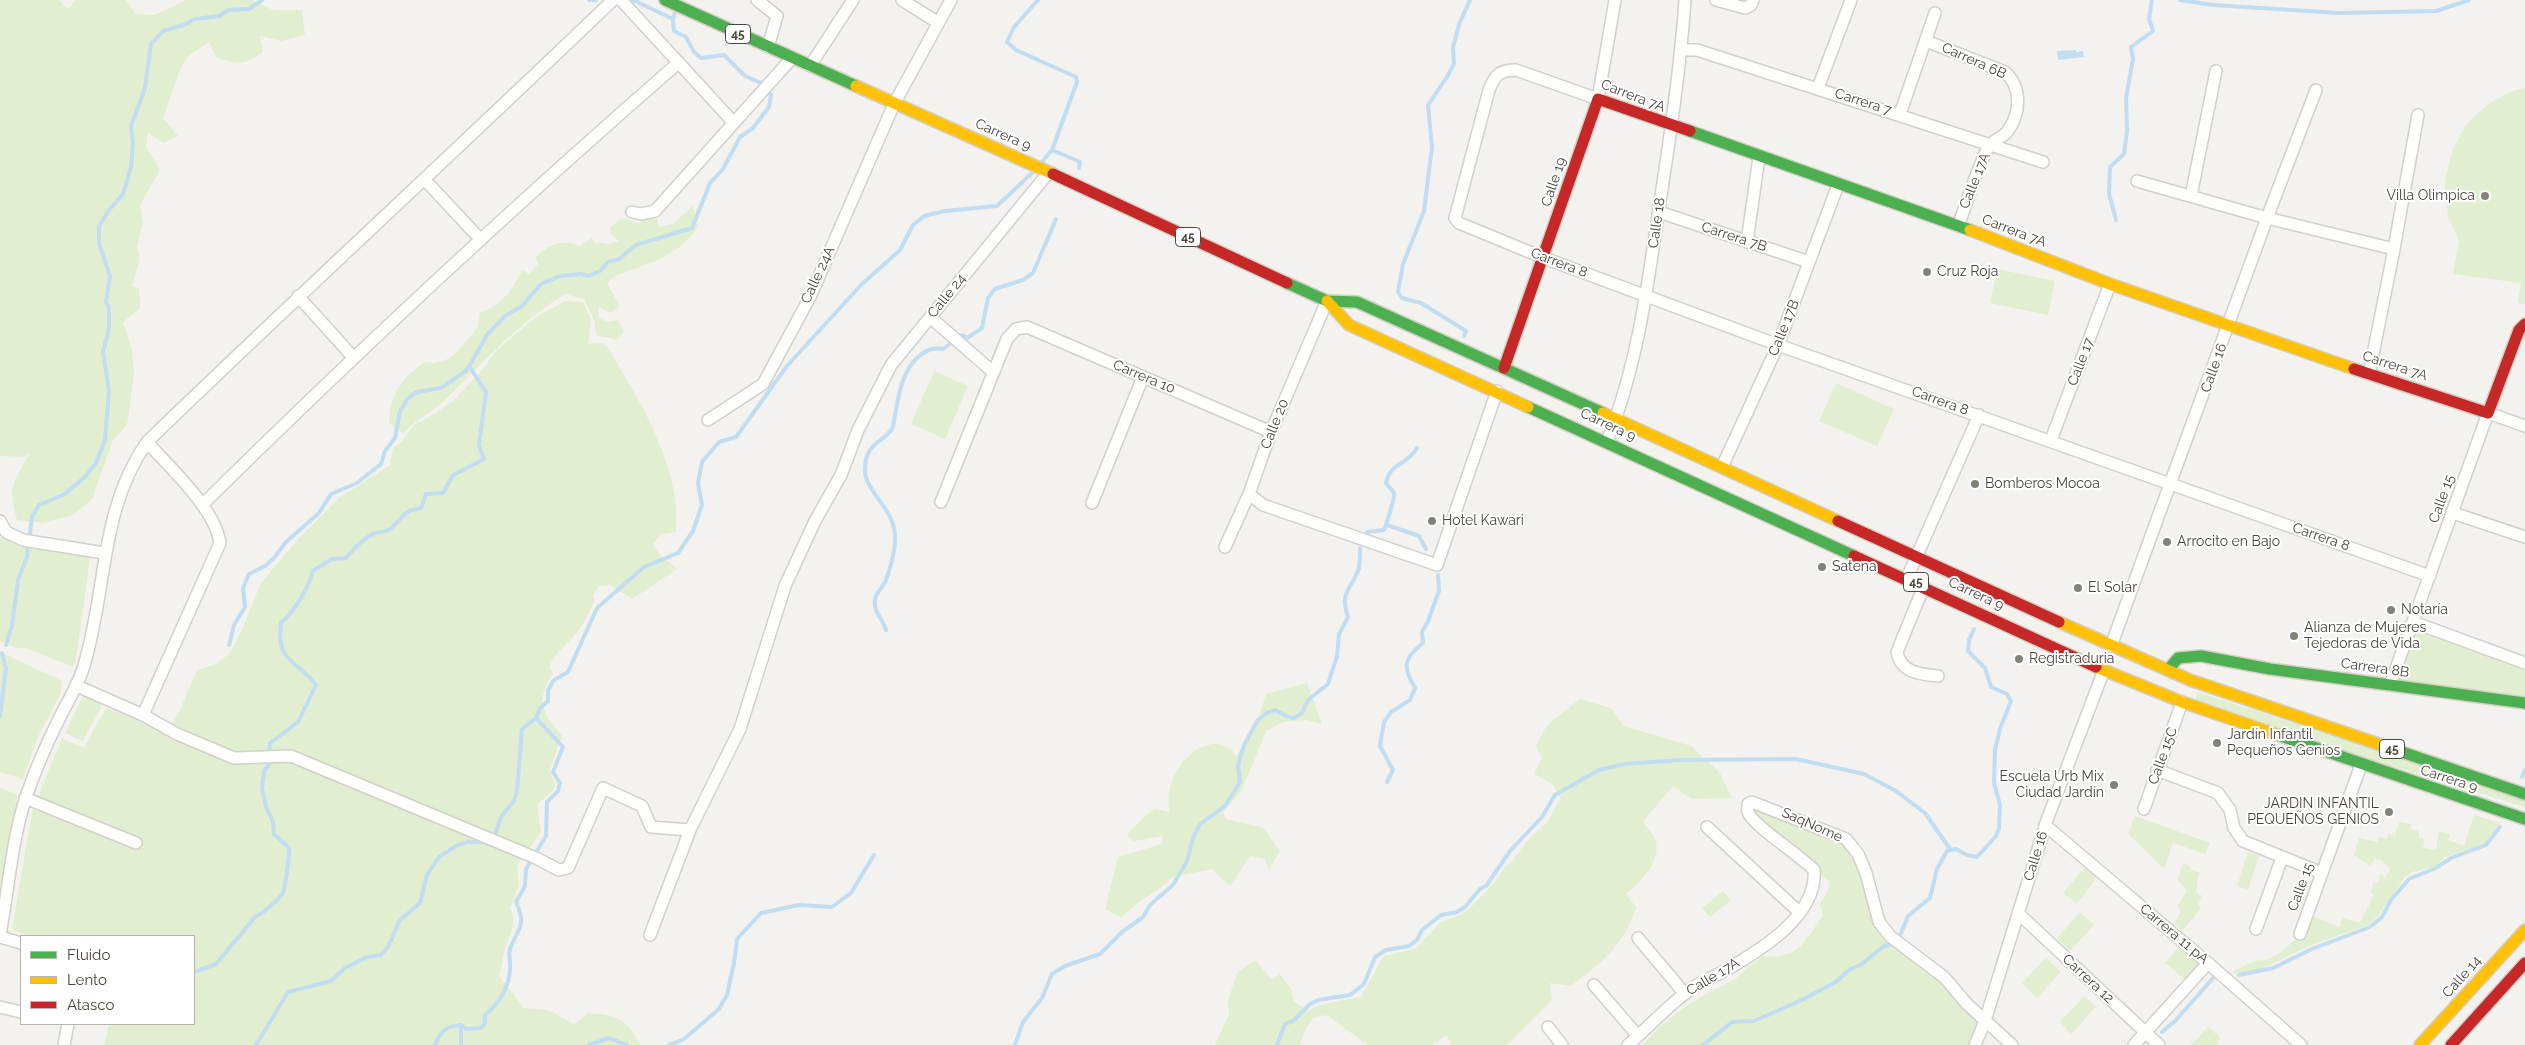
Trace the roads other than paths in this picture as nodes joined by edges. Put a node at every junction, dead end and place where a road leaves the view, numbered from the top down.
1 (613, 0) edge
2 (621, 0) edge
3 (757, 0) edge
4 (854, 0) edge
5 (902, 0) edge
6 (951, 0) edge
7 (1615, 0) edge
8 (1684, 0) edge
9 (1716, 0) edge
10 (1752, 0) edge
11 (1851, 0) edge
12 (668, 2) edge
13 (1935, 13) dead end
14 (937, 22) junction
15 (1926, 41) junction
16 (768, 47) junction
17 (1681, 50) junction
18 (792, 58) junction
19 (678, 64) junction
20 (810, 66) junction
21 (2216, 71) dead end
22 (2016, 87) joint
23 (1818, 88) junction
24 (2316, 90) dead end
25 (1598, 99) junction
26 (894, 104) junction
27 (1900, 114) junction
28 (2418, 116) dead end
29 (734, 123) junction
30 (1672, 127) junction
31 (1990, 144) junction
32 (1759, 157) junction
33 (2042, 162) dead end
34 (1049, 172) junction
35 (425, 180) junction
36 (2137, 181) dead end
37 (1838, 185) junction
38 (2191, 196) junction
39 (632, 212) dead end
40 (1659, 212) junction
41 (1455, 218) joint
42 (2267, 218) junction
43 (1958, 226) junction
44 (481, 240) junction
45 (1747, 242) junction
46 (2394, 250) junction
47 (1544, 258) junction
48 (1809, 262) junction
49 (2110, 284) junction
50 (298, 296) junction
51 (1646, 296) junction
52 (1327, 301) junction
53 (930, 317) junction
54 (2230, 324) junction
55 (2525, 324) edge
56 (1778, 345) junction
57 (353, 357) junction
58 (1504, 368) junction
59 (993, 372) junction
60 (2369, 374) junction
61 (1143, 377) junction
62 (1497, 391) junction
63 (2488, 413) junction
64 (1979, 416) junction
65 (1616, 419) junction
66 (708, 420) dead end
67 (2525, 426) edge
68 (1271, 432) junction
69 (2051, 440) junction
70 (1607, 441) junction
71 (147, 442) junction
72 (1722, 467) junction
73 (2172, 484) junction
74 (1249, 494) junction
75 (941, 502) dead end
76 (1092, 503) dead end
77 (202, 505) junction
78 (2453, 513) junction
79 (0, 521) edge
80 (2525, 537) edge
81 (1224, 547) dead end
82 (104, 553) junction
83 (1916, 555) junction
84 (2430, 576) junction
85 (1907, 578) junction
86 (1924, 586) junction
87 (2413, 622) junction
88 (2111, 646) junction
89 (2525, 663) edge
90 (2104, 670) junction
91 (2168, 670) junction
92 (1938, 676) dead end
93 (2390, 685) junction
94 (77, 686) junction
95 (2182, 702) junction
96 (2525, 703) edge
97 (143, 715) junction
98 (2361, 765) junction
99 (2157, 770) junction
100 (2525, 794) edge
101 (26, 798) junction
102 (2144, 809) dead end
103 (2525, 819) edge
104 (2045, 825) junction
105 (1708, 827) dead end
106 (690, 830) junction
107 (136, 843) dead end
108 (2282, 858) junction
109 (2322, 873) junction
110 (1800, 912) junction
111 (2018, 913) junction
112 (2256, 929) dead end
113 (2300, 934) dead end
114 (650, 935) dead end
115 (0, 936) edge
116 (2523, 937) edge
117 (1638, 938) dead end
118 (20, 943) edge
119 (2208, 963) junction
120 (2525, 963) edge
121 (1594, 986) dead end
122 (1685, 994) junction
123 (0, 1006) edge
124 (20, 1012) edge
125 (1985, 1021) junction
126 (68, 1025) edge
127 (1548, 1027) dead end
128 (2146, 1033) junction
129 (1638, 1036) junction
130 (64, 1045) edge
131 (1562, 1045) edge
132 (1628, 1045) edge
133 (1975, 1045) edge
134 (2012, 1045) edge
135 (2134, 1045) edge
136 (2159, 1045) edge
137 (2301, 1045) edge
138 (2420, 1045) edge
139 (2451, 1045) edge

1 - 35 street
2 - 19 street
3 - 16 street
4 - 20 street
5 - 14 street
6 - 14 street
7 - 25 street, Calle 19
8 - 17 street, Calle 18
9 - 10 street
11 - 23 street
12 - 16 main road, Carrera 9 / 45
13 - 15 street
14 - 26 street
15 - 22 street, Carrera 6B
15 - 27 street
16 - 18 main road, Carrera 9 / 45
17 - 23 street, Carrera 7
17 - 30 street, Calle 18
18 - 20 main road, Carrera 9 / 45
18 - 29 street
19 - 29 street
19 - 44 street
20 - 26 main road, Carrera 9 / 45
21 - 38 street
22 - 31 street, Calle 17A
23 - 27 street, Carrera 7
24 - 42 street, Calle 16
25 - 30 main road, Carrera 7A
25 - 41 street, Carrera 7A
25 - 47 main road, Calle 19
26 - 34 main road, Carrera 9 / 45
26 - 66 street, Calle 24A
27 - 31 street, Carrera 7
28 - 46 street
29 - 39 street
30 - 32 main road, Carrera 7A
30 - 40 street, Calle 18
31 - 33 street, Carrera 7
31 - 43 street, Calle 17A
32 - 37 main road, Carrera 7A
32 - 45 street
34 - 52 main road, Carrera 9 / 45
34 - 53 street, Calle 24
35 - 44 street
35 - 50 street
36 - 38 street
37 - 43 main road, Carrera 7A
37 - 48 street, Calle 17B
38 - 42 street
40 - 45 street, Carrera 7B
40 - 51 street, Calle 18
41 - 47 street, Carrera 8
42 - 46 street
42 - 54 street, Calle 16
43 - 49 main road, Carrera 7A
44 - 57 street
45 - 48 street, Carrera 7B
46 - 60 street
47 - 51 street, Carrera 8
47 - 58 main road, Calle 19
48 - 56 street, Calle 17B
49 - 54 main road, Carrera 7A
49 - 69 street, Calle 17
50 - 57 street
50 - 71 street
51 - 56 street, Carrera 8
51 - 65 street, Calle 18
52 - 58 main road, Carrera 9 / 45
52 - 62 main road, Carrera 9 / 45
52 - 68 street, Calle 20
53 - 59 street
53 - 106 street, Calle 24
54 - 60 main road, Carrera 7A
54 - 73 street, Calle 16
55 - 63 main road, Calle 15
56 - 64 street, Carrera 8
56 - 72 street, Calle 17B
57 - 77 street
58 - 65 main road, Carrera 9 / 45
59 - 61 street, Carrera 10
59 - 75 street
60 - 63 main road, Carrera 7A
61 - 68 street, Carrera 10
61 - 76 street
62 - 70 main road, Carrera 9 / 45
62 - 74 street
63 - 67 street, Carrera 7A
63 - 78 street, Calle 15
64 - 69 street, Carrera 8
64 - 83 street
65 - 70 street, Calle 18
65 - 72 main road, Carrera 9 / 45
68 - 74 street, Calle 20
69 - 73 street, Carrera 8
70 - 85 main road, Carrera 9 / 45
71 - 77 street
71 - 82 street
72 - 83 main road, Carrera 9 / 45
73 - 84 street, Carrera 8
73 - 88 street, Calle 16
74 - 81 street, Calle 20
77 - 97 street
78 - 80 street
78 - 84 street, Calle 15
79 - 82 street
82 - 94 street
83 - 85 street
83 - 88 main road, Carrera 9 / 45
84 - 87 street, Calle 15
85 - 86 main road, Carrera 9 / 45
86 - 90 main road, Carrera 9 / 45
86 - 92 street
87 - 89 street
87 - 93 street, Calle 15
88 - 91 main road, Carrera 9 / 45
90 - 95 main road, Carrera 9 / 45
90 - 104 street, Calle 16
91 - 93 main road, Carrera 8B
91 - 100 main road, Carrera 9 / 45
93 - 96 main road, Carrera 8B
94 - 97 street
94 - 101 street
95 - 98 main road, Carrera 9 / 45
95 - 99 street, Calle 15C
97 - 106 street
98 - 103 main road, Carrera 9 / 45
98 - 109 street, Calle 15
99 - 102 street, Calle 15C
99 - 108 street
101 - 107 street
101 - 115 street
104 - 111 street, Calle 16
104 - 119 street, Carrera 11 pA
105 - 110 street
106 - 114 street, Calle 24
108 - 109 street
108 - 112 street
109 - 113 street, Calle 15
110 - 122 street, Calle 17A
110 - 125 street, SaqNome
111 - 125 street, Calle 16
111 - 128 street, Carrera 12
115 - 118 street
116 - 138 main road, Calle 14
117 - 122 street
119 - 128 street
119 - 137 street, Carrera 11 pA
120 - 139 main road
121 - 129 street
122 - 129 street, Calle 17A
123 - 124 street
125 - 133 street, Calle 16
125 - 134 street, SaqNome
126 - 130 street
127 - 131 street
128 - 135 street
128 - 136 street, Carrera 12
129 - 132 street, Calle 17A

